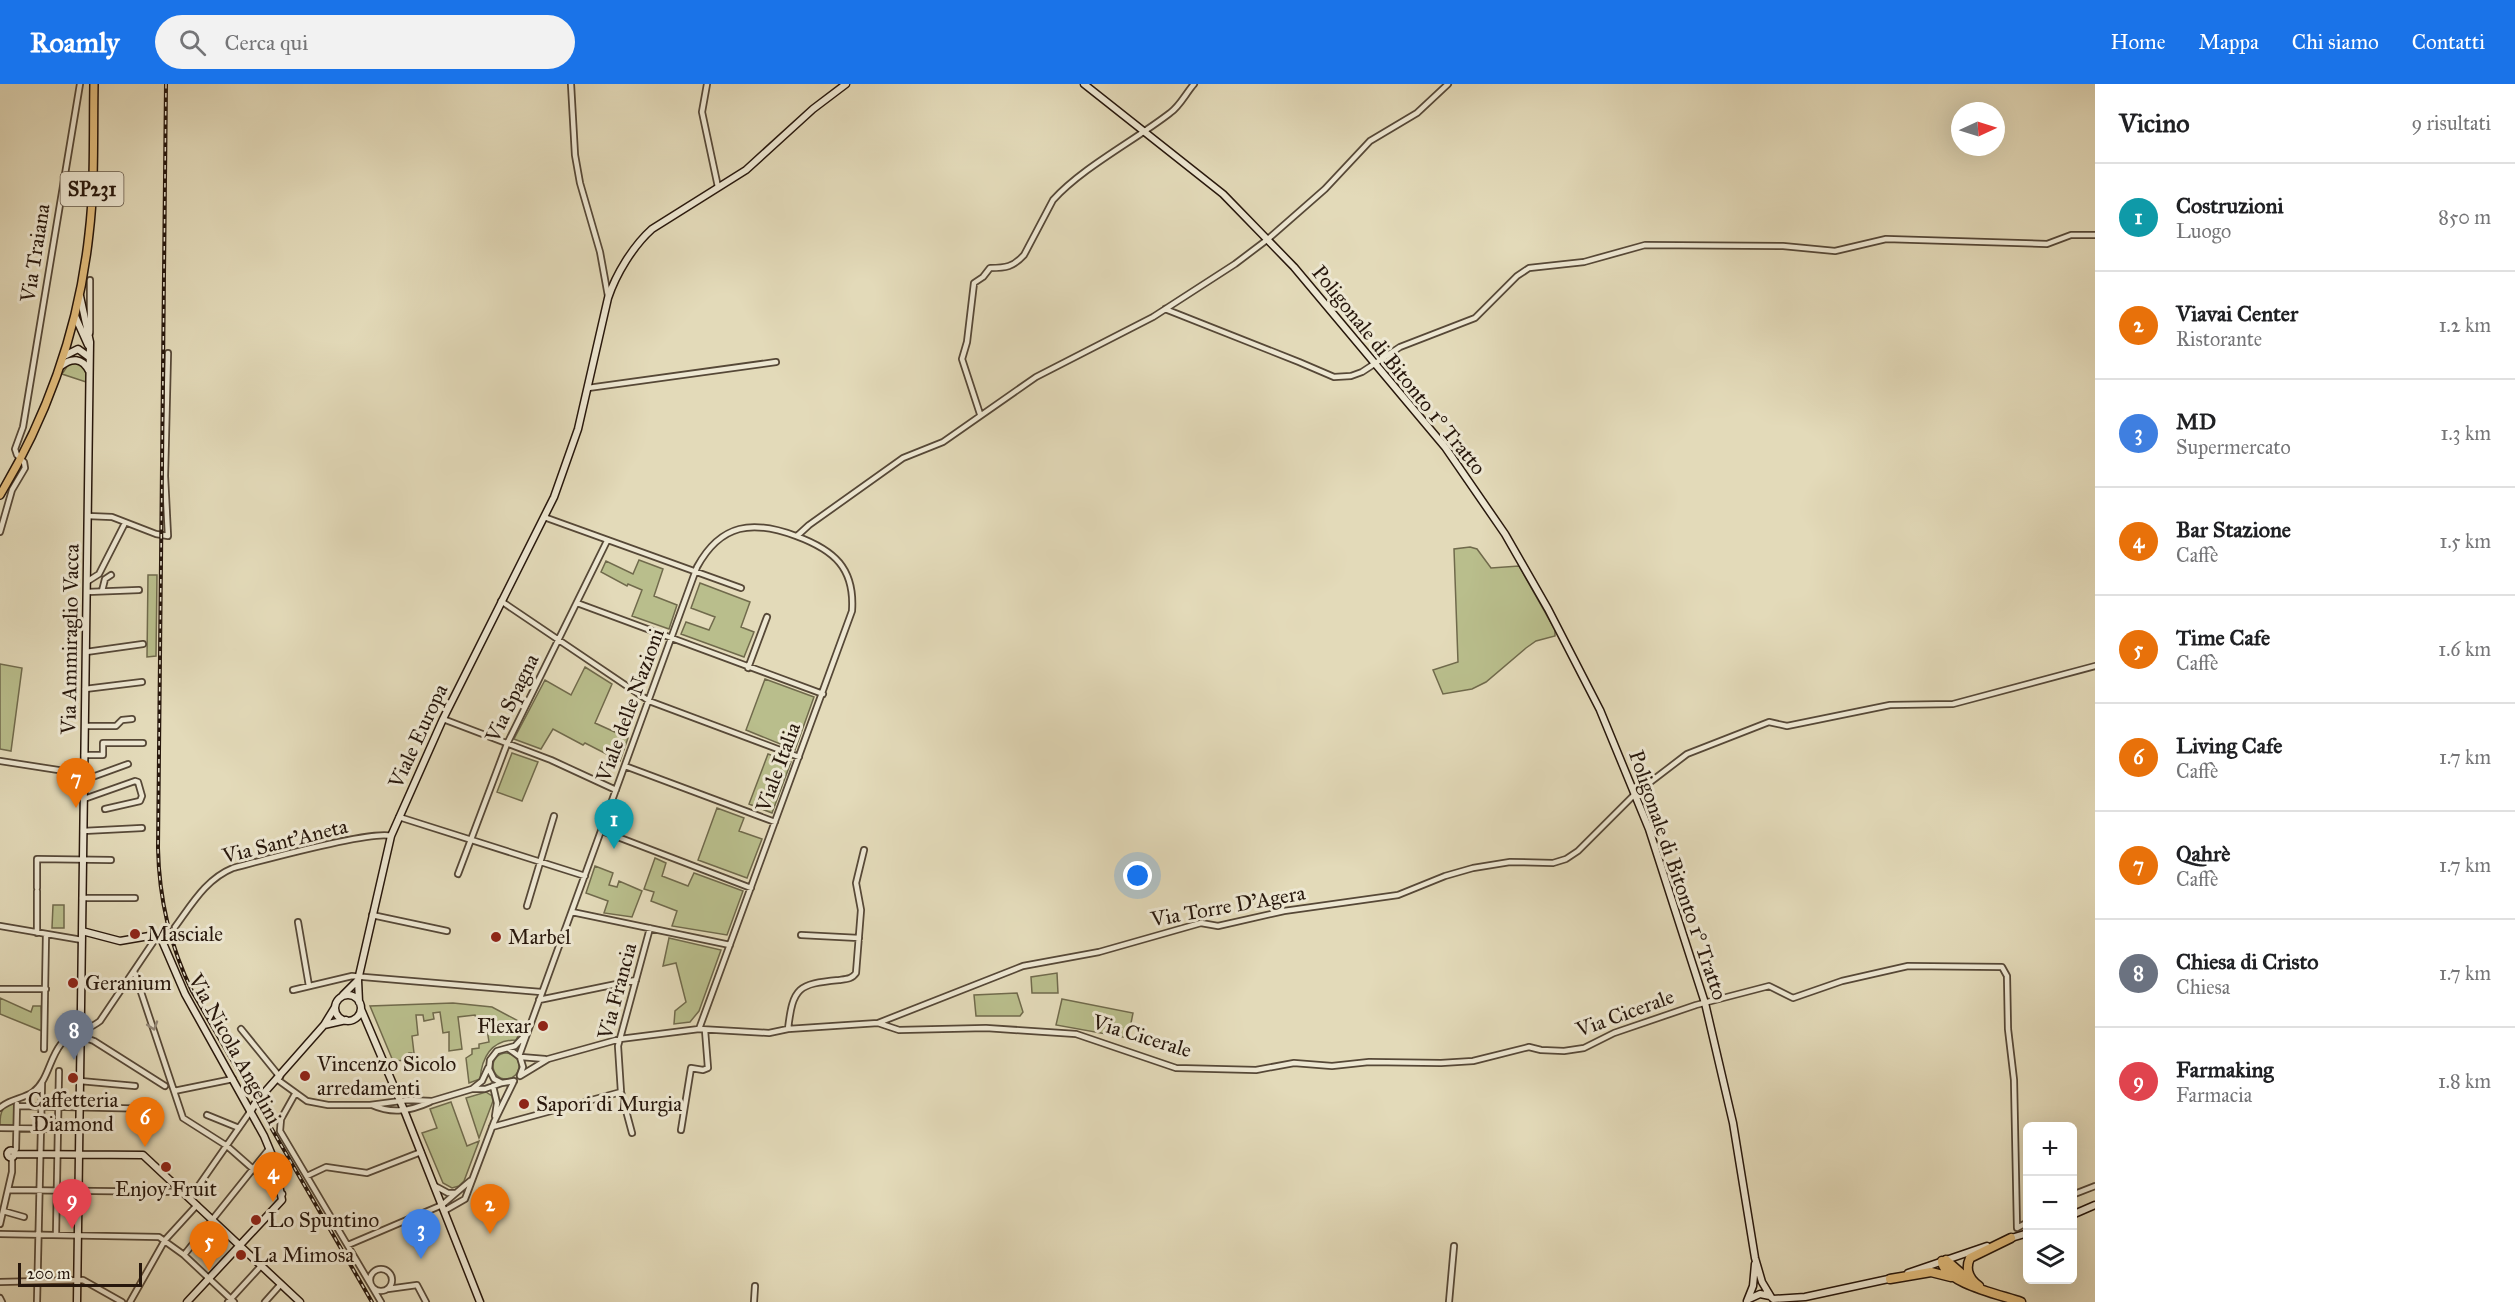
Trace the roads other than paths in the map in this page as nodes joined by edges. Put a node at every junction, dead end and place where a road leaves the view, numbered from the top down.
1 (80, 84) edge
2 (94, 84) edge
3 (571, 84) edge
4 (707, 84) edge
5 (846, 84) edge
6 (1084, 84) edge
7 (1194, 84) edge
8 (1448, 84) edge
9 (1145, 131) junction
10 (718, 187) junction
11 (2095, 235) edge
12 (1268, 239) junction
13 (90, 280) dead end
14 (80, 294) junction
15 (608, 298) junction
16 (1165, 309) junction
17 (75, 316) junction
18 (90, 342) junction
19 (168, 353) dead end
20 (64, 356) junction
21 (89, 357) junction
22 (776, 362) dead end
23 (1376, 362) junction
24 (61, 366) junction
25 (89, 371) junction
26 (588, 387) junction
27 (980, 414) junction
28 (21, 459) junction
29 (0, 495) edge
30 (88, 516) junction
31 (544, 518) junction
32 (124, 525) dead end
33 (0, 532) edge
34 (797, 536) junction
35 (607, 541) junction
36 (695, 572) junction
37 (111, 575) dead end
38 (88, 581) junction
39 (741, 588) dead end
40 (138, 590) dead end
41 (102, 591) junction
42 (87, 592) junction
43 (501, 601) junction
44 (577, 603) junction
45 (767, 617) dead end
46 (671, 639) junction
47 (559, 640) junction
48 (143, 644) dead end
49 (86, 652) junction
50 (2095, 666) edge
51 (748, 668) junction
52 (142, 682) dead end
53 (86, 689) junction
54 (823, 694) junction
55 (649, 701) junction
56 (132, 719) dead end
57 (443, 719) junction
58 (85, 726) junction
59 (143, 743) dead end
60 (507, 744) junction
61 (84, 755) junction
62 (799, 758) junction
63 (0, 762) edge
64 (128, 764) dead end
65 (625, 766) junction
66 (84, 777) junction
67 (616, 790) junction
68 (1636, 793) junction
69 (84, 799) junction
70 (105, 809) dead end
71 (554, 816) dead end
72 (399, 817) junction
73 (775, 822) junction
74 (142, 828) dead end
75 (83, 831) junction
76 (602, 831) junction
77 (391, 836) junction
78 (469, 841) junction
79 (864, 850) dead end
80 (83, 860) junction
81 (111, 860) dead end
82 (540, 862) junction
83 (458, 874) dead end
84 (585, 876) junction
85 (751, 888) junction
86 (82, 898) junction
87 (135, 898) dead end
88 (527, 906) dead end
89 (572, 912) junction
90 (372, 915) junction
91 (298, 922) dead end
92 (0, 926) edge
93 (175, 927) dead end
94 (650, 928) junction
95 (82, 931) junction
96 (447, 931) dead end
97 (37, 933) junction
98 (46, 934) junction
99 (158, 935) junction
100 (801, 935) dead end
101 (860, 938) junction
102 (82, 940) junction
103 (730, 945) junction
104 (134, 970) junction
105 (358, 978) junction
106 (636, 980) junction
107 (309, 986) junction
108 (0, 989) edge
109 (45, 989) junction
110 (293, 990) dead end
111 (542, 992) junction
112 (341, 997) junction
113 (539, 1000) junction
114 (1705, 1003) junction
115 (360, 1005) junction
116 (335, 1006) junction
117 (348, 1020) junction
118 (878, 1023) junction
119 (324, 1025) junction
120 (370, 1028) junction
121 (241, 1029) dead end
122 (788, 1029) junction
123 (702, 1030) junction
124 (528, 1032) junction
125 (80, 1034) junction
126 (620, 1039) junction
127 (44, 1049) dead end
128 (509, 1049) junction
129 (520, 1057) junction
130 (548, 1059) junction
131 (488, 1066) junction
132 (59, 1071) dead end
133 (489, 1072) junction
134 (520, 1076) junction
135 (279, 1078) junction
136 (233, 1079) junction
137 (80, 1081) junction
138 (514, 1081) junction
139 (42, 1083) junction
140 (502, 1083) junction
141 (135, 1086) dead end
142 (165, 1086) dead end
143 (493, 1087) junction
144 (472, 1089) junction
145 (174, 1091) junction
146 (621, 1092) junction
147 (295, 1094) junction
148 (18, 1099) junction
149 (400, 1100) junction
150 (432, 1101) junction
151 (370, 1105) junction
152 (17, 1106) junction
153 (41, 1107) junction
154 (58, 1107) junction
155 (80, 1107) junction
156 (0, 1108) edge
157 (157, 1109) dead end
158 (405, 1110) junction
159 (250, 1112) junction
160 (207, 1115) dead end
161 (493, 1124) junction
162 (0, 1128) edge
163 (17, 1128) junction
164 (40, 1128) junction
165 (239, 1128) junction
166 (58, 1129) junction
167 (79, 1129) junction
168 (681, 1130) dead end
169 (632, 1133) dead end
170 (227, 1146) junction
171 (269, 1149) junction
172 (421, 1152) junction
173 (39, 1154) junction
174 (57, 1154) junction
175 (79, 1154) junction
176 (0, 1155) edge
177 (12, 1155) junction
178 (253, 1169) junction
179 (307, 1176) junction
180 (472, 1179) junction
181 (278, 1181) junction
182 (269, 1183) junction
183 (435, 1186) junction
184 (2095, 1186) edge
185 (8, 1190) junction
186 (39, 1191) junction
187 (57, 1191) junction
188 (78, 1192) junction
189 (183, 1192) junction
190 (456, 1193) junction
191 (2077, 1193) edge
192 (190, 1198) junction
193 (282, 1198) junction
194 (197, 1205) junction
195 (2095, 1205) edge
196 (443, 1208) junction
197 (3, 1211) junction
198 (2077, 1213) edge
199 (24, 1217) dead end
200 (213, 1220) junction
201 (0, 1224) edge
202 (2023, 1225) edge
203 (0, 1234) edge
204 (2023, 1234) edge
205 (38, 1235) junction
206 (56, 1235) junction
207 (78, 1235) junction
208 (2011, 1238) junction
209 (165, 1240) junction
210 (241, 1245) junction
211 (348, 1245) junction
212 (1454, 1246) dead end
213 (184, 1256) junction
214 (1755, 1258) junction
215 (1944, 1260) junction
216 (261, 1266) junction
217 (1954, 1278) junction
218 (77, 1279) junction
219 (209, 1279) junction
220 (1890, 1279) junction
221 (38, 1280) junction
222 (0, 1282) edge
223 (281, 1284) junction
224 (1975, 1284) junction
225 (372, 1286) junction
226 (755, 1286) dead end
227 (388, 1289) junction
228 (1984, 1289) junction
229 (1805, 1297) junction
230 (0, 1298) edge
231 (1773, 1299) edge
232 (231, 1301) edge
233 (2, 1302) edge
234 (37, 1302) edge
235 (77, 1302) edge
236 (122, 1302) edge
237 (130, 1302) edge
238 (187, 1302) edge
239 (265, 1302) edge
240 (300, 1302) edge
241 (381, 1302) edge
242 (426, 1302) edge
243 (480, 1302) edge
244 (754, 1302) edge
245 (1449, 1302) edge
246 (1747, 1302) edge
247 (1797, 1302) edge
248 (2021, 1302) edge

1 - 28 street, Via Traiana
2 - 14 main road, SP231
3 - 15 street
4 - 10 street
5 - 10 street, Viale Europa
6 - 9 street, Poligonale di Bitonto 1° Tratto
7 - 9 street
8 - 12 street
9 - 12 street, Poligonale di Bitonto 1° Tratto
9 - 27 street
10 - 15 street, Viale Europa
11 - 23 street
12 - 16 street
12 - 23 street, Poligonale di Bitonto 1° Tratto
13 - 18 street
14 - 17 main road, SP231
14 - 18 street, Via Ammiraglio Vacca
15 - 26 street, Viale Europa
16 - 23 street
16 - 27 street
17 - 20 main road, SP231
17 - 21 street, Via Ammiraglio Vacca
18 - 21 street, Via Ammiraglio Vacca
19 - 30 street
20 - 21 street
20 - 24 main road, SP231
21 - 25 street, Via Ammiraglio Vacca
22 - 26 street
23 - 68 street, Poligonale di Bitonto 1° Tratto
24 - 25 street
24 - 28 main road, SP231
25 - 30 street, Via Ammiraglio Vacca
26 - 31 street, Viale Europa
27 - 34 street
28 - 29 main road, SP231
28 - 33 street, Via Traiana
30 - 38 street, Via Ammiraglio Vacca
31 - 35 street
31 - 43 street, Viale Europa
32 - 38 street
34 - 36 street, Viale delle Nazioni
34 - 54 street, Viale Italia
35 - 36 street
35 - 44 street, Via Spagna
36 - 39 street
36 - 46 street, Viale delle Nazioni
37 - 41 street
38 - 42 street, Via Ammiraglio Vacca
40 - 41 street
41 - 42 street
42 - 49 street, Via Ammiraglio Vacca
43 - 47 street
43 - 57 street, Viale Europa
44 - 46 street
44 - 47 street, Via Spagna
45 - 51 street
46 - 51 street
46 - 55 street, Viale delle Nazioni
47 - 55 street
47 - 60 street, Via Spagna
48 - 49 street
49 - 53 street, Via Ammiraglio Vacca
50 - 68 street, Via Torre D'Agera
51 - 54 street
52 - 53 street
53 - 58 street, Via Ammiraglio Vacca
54 - 62 street, Viale Italia
55 - 62 street
55 - 65 street, Viale delle Nazioni
56 - 58 street
57 - 60 street
57 - 72 street, Viale Europa
58 - 61 street, Via Ammiraglio Vacca
59 - 61 street
60 - 67 street
60 - 78 street, Via Spagna
61 - 66 street, Via Ammiraglio Vacca
62 - 73 street, Viale Italia
63 - 66 street
64 - 66 street
65 - 67 street, Viale delle Nazioni
65 - 73 street
66 - 69 street, Via Ammiraglio Vacca
67 - 76 street, Viale delle Nazioni
68 - 114 street, Poligonale di Bitonto 1° Tratto
68 - 118 street, Via Torre D'Agera
69 - 70 street
69 - 75 street, Via Ammiraglio Vacca
71 - 82 street
72 - 77 street, Viale Europa
72 - 78 street
73 - 85 street, Viale Italia
74 - 75 street
75 - 80 street, Via Ammiraglio Vacca
76 - 84 street, Viale delle Nazioni
76 - 85 street
77 - 90 street, Viale Europa
77 - 93 street, Via Sant'Aneta
78 - 82 street
78 - 83 street, Via Spagna
79 - 101 street
80 - 81 street
80 - 86 street, Via Ammiraglio Vacca
80 - 97 street
82 - 84 street
82 - 88 street
84 - 89 street, Viale delle Nazioni
85 - 103 street, Viale Italia
86 - 87 street
86 - 95 street, Via Ammiraglio Vacca
89 - 94 street
89 - 111 street, Viale delle Nazioni
90 - 96 street
90 - 105 street, Viale Europa
91 - 107 street
92 - 97 street
94 - 103 street
94 - 106 street, Via Francia
95 - 99 street
95 - 102 street, Via Ammiraglio Vacca
97 - 98 street
98 - 102 street
98 - 109 street
99 - 104 street
99 - 136 street, Via Nicola Angelini
100 - 101 street
101 - 122 street
102 - 125 street, Via Ammiraglio Vacca
103 - 123 street, Viale Italia
104 - 125 street
104 -> 145 street
105 - 107 street
105 - 111 street
105 - 112 street
105 - 115 street, Viale Europa
106 - 113 street
106 - 126 street, Via Francia
107 - 110 street
108 - 109 street
109 - 127 street
111 - 113 street, Viale delle Nazioni
112 - 115 street
112 - 116 street
113 - 124 street, Viale delle Nazioni
114 - 118 street, Via Cicerale
114 - 202 street, Via Cicerale
114 - 214 street, Poligonale di Bitonto 1° Tratto
115 - 117 street
115 - 120 street
116 - 117 street
116 - 119 street
117 - 119 street
117 - 120 street
118 - 122 street, Via Torre D'Agera
119 - 135 street
120 - 149 street
121 - 135 street
122 - 123 street, Via Torre D'Agera
123 - 126 street, Via Torre D'Agera
123 - 168 street
124 - 128 street, Viale delle Nazioni
124 - 129 street, Viale delle Nazioni
125 - 137 street, Via Ammiraglio Vacca
125 - 139 street
125 - 142 street
126 - 130 street, Via Torre D'Agera
126 - 146 street, Via Francia
128 - 129 street
128 - 131 street
129 - 130 street
129 - 134 street
130 - 134 street
131 - 133 street
131 - 144 street
132 - 154 street
133 - 140 street
133 - 143 street
134 - 138 street
135 - 147 street
135 - 159 street
136 - 145 street
136 - 159 street, Via Nicola Angelini
137 - 141 street
137 - 155 street, Via Ammiraglio Vacca
138 - 140 street
138 - 161 street
139 - 148 street
139 - 153 street
140 - 143 street
143 - 144 street
143 - 161 street
144 - 150 street
145 - 170 street
146 - 161 street
146 - 169 street, Via Francia
147 - 151 street
147 - 179 street
148 - 152 street
148 - 156 street
149 - 150 street
149 - 151 street
149 - 158 street
150 - 158 street
151 - 158 street
152 - 153 street
152 - 163 street
153 - 154 street
153 - 164 street
154 - 155 street
154 - 166 street
155 - 157 street
155 - 167 street, Via Ammiraglio Vacca
158 - 172 street
159 - 165 street
159 - 171 street, Via Nicola Angelini
160 - 165 street
161 - 180 street
162 - 163 street
163 - 164 street
163 - 177 street
164 - 166 street
164 - 173 street
165 - 170 street
166 - 167 street
166 - 174 street
167 - 175 street, Via Ammiraglio Vacca
170 - 178 street
170 - 192 street
171 - 178 street
171 - 181 street, Via Nicola Angelini
172 - 179 street
172 - 183 street
173 - 174 street
173 - 177 street
173 - 186 street
174 - 175 street
174 - 187 street
175 - 188 street, Via Ammiraglio Vacca
175 - 189 street
176 - 177 street
177 - 185 street
178 - 182 street
178 - 200 street
179 - 211 street
180 - 190 street
180 - 196 street
181 - 182 street
181 - 193 street, Via Nicola Angelini
182 - 193 street
183 - 190 street
183 - 196 street
184 - 191 street
185 - 186 street
185 - 197 street
186 - 187 street
186 - 205 street
187 - 188 street
187 - 206 street
188 - 189 street
188 - 207 street, Via Ammiraglio Vacca
189 - 192 street
190 - 196 street
192 - 194 street
193 - 210 street
194 - 200 street
194 - 209 street
195 - 198 street
196 - 211 street
196 - 243 street
197 - 199 street
197 - 201 street
200 - 210 street
200 - 213 street
203 - 205 street
204 - 208 street
205 - 206 street
205 - 221 street
206 - 207 street
207 - 209 street
207 - 218 street, Via Ammiraglio Vacca
208 - 215 street
208 - 224 highway
209 - 213 street
209 - 237 street
210 - 216 street
210 - 219 street
211 - 225 street
212 - 245 street
213 - 219 street
214 - 231 street
214 - 246 street
215 - 217 highway
215 - 220 street
215 - 224 highway
216 - 223 street
216 - 232 street
217 - 220 highway
217 - 228 highway
218 - 221 street
218 - 235 street, Via Ammiraglio Vacca
218 - 236 street
219 - 232 street
219 - 238 street
220 - 229 street
221 - 222 street
221 - 234 street
223 - 239 street
223 - 240 street
224 - 228 highway
225 - 227 street
225 - 227 street
225 - 241 street
226 - 244 street
227 - 242 street
228 - 248 highway
229 - 231 street
229 - 247 street
230 - 233 street
231 - 246 street

